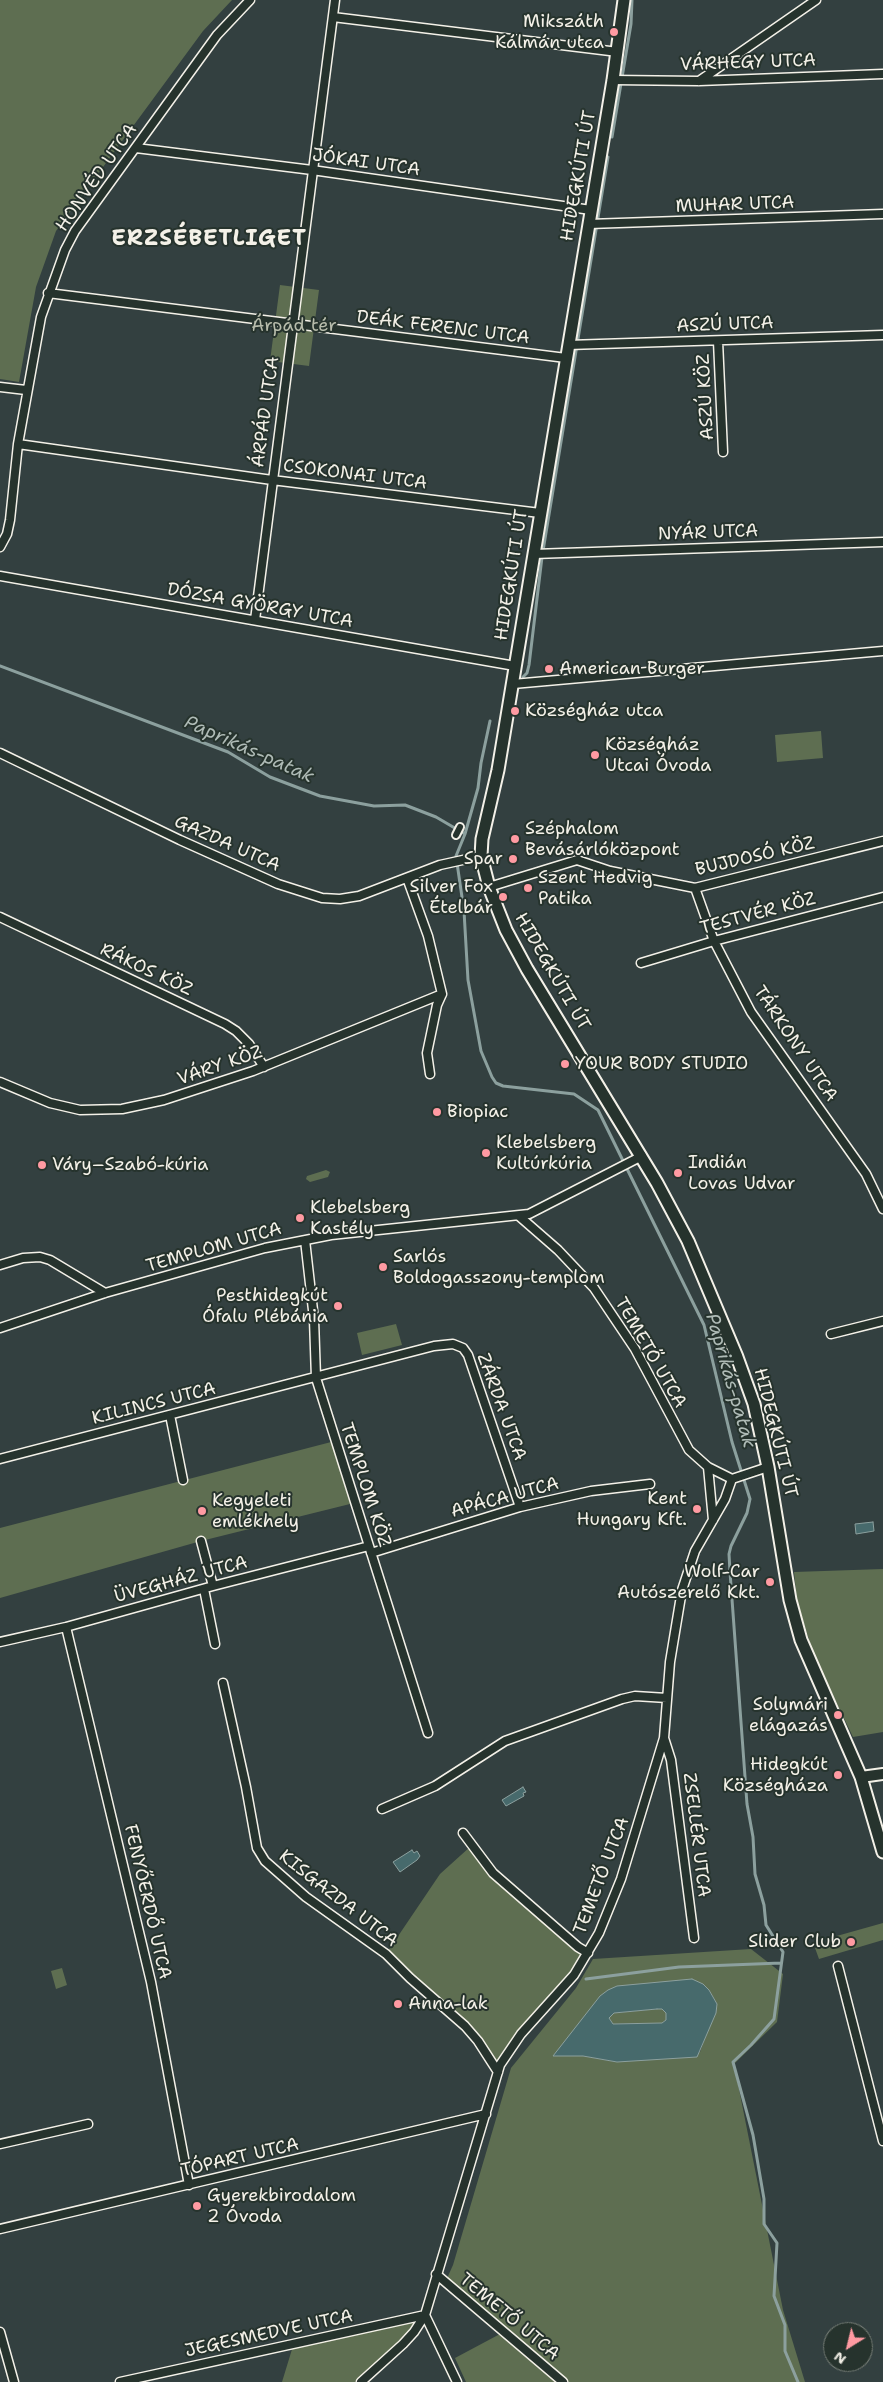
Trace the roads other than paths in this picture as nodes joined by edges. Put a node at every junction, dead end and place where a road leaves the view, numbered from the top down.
1 (250, 0) edge
2 (335, 0) edge
3 (624, 0) edge
4 (816, 0) edge
5 (333, 17) junction
6 (618, 52) junction
7 (883, 74) edge
8 (618, 80) junction
9 (699, 81) junction
10 (136, 148) junction
11 (312, 170) junction
12 (591, 210) junction
13 (883, 214) edge
14 (594, 224) junction
15 (48, 293) junction
16 (293, 324) junction
17 (883, 335) edge
18 (718, 340) junction
19 (573, 345) junction
20 (566, 358) junction
21 (0, 387) edge
22 (26, 390) junction
23 (18, 444) junction
24 (723, 452) dead end
25 (272, 480) junction
26 (540, 513) junction
27 (883, 542) edge
28 (0, 547) edge
29 (539, 553) junction
30 (0, 576) edge
31 (255, 620) junction
32 (883, 651) edge
33 (516, 666) junction
34 (513, 684) junction
35 (0, 753) edge
36 (460, 827) dead end
37 (456, 835) dead end
38 (883, 842) edge
39 (481, 856) junction
40 (407, 878) junction
41 (489, 887) junction
42 (694, 888) junction
43 (883, 897) edge
44 (0, 917) edge
45 (714, 941) junction
46 (641, 963) dead end
47 (442, 994) junction
48 (264, 1067) junction
49 (430, 1074) dead end
50 (0, 1082) edge
51 (638, 1158) junction
52 (883, 1209) edge
53 (519, 1216) junction
54 (305, 1240) junction
55 (0, 1266) edge
56 (105, 1293) junction
57 (883, 1321) edge
58 (0, 1328) edge
59 (831, 1334) dead end
60 (316, 1378) junction
61 (170, 1415) junction
62 (0, 1459) edge
63 (768, 1466) junction
64 (708, 1467) junction
65 (735, 1478) junction
66 (184, 1480) dead end
67 (650, 1484) dead end
68 (520, 1507) junction
69 (713, 1520) junction
70 (201, 1541) dead end
71 (370, 1550) junction
72 (213, 1586) junction
73 (204, 1589) junction
74 (66, 1627) junction
75 (0, 1642) edge
76 (215, 1644) dead end
77 (223, 1683) dead end
78 (667, 1698) junction
79 (428, 1733) dead end
80 (664, 1738) junction
81 (883, 1774) edge
82 (860, 1777) junction
83 (382, 1809) dead end
84 (463, 1833) dead end
85 (883, 1852) edge
86 (694, 1938) dead end
87 (588, 1953) junction
88 (838, 1966) dead end
89 (498, 2072) junction
90 (486, 2114) junction
91 (88, 2124) dead end
92 (883, 2142) edge
93 (0, 2144) edge
94 (189, 2185) junction
95 (0, 2228) edge
96 (436, 2274) junction
97 (425, 2315) junction
98 (0, 2332) edge
99 (14, 2382) edge
100 (120, 2382) edge
101 (362, 2382) edge
102 (457, 2382) edge
103 (563, 2382) edge

1 - 10 street, HONVÉD UTCA
2 - 5 street, ÁRPÁD UTCA
3 - 6 main road, HIDEGKÚTI ÚT
4 - 9 street
5 - 6 street
5 - 11 street, ÁRPÁD UTCA
6 - 8 main road, HIDEGKÚTI ÚT
7 - 9 street, VÁRHEGY UTCA
8 - 9 street, VÁRHEGY UTCA
8 - 12 main road, HIDEGKÚTI ÚT
10 - 11 street, JÓKAI UTCA
10 - 15 street, HONVÉD UTCA
11 - 12 street, JÓKAI UTCA
11 - 16 street, ÁRPÁD UTCA
12 - 14 main road, HIDEGKÚTI ÚT
13 - 14 street, MUHAR UTCA
14 - 19 main road, HIDEGKÚTI ÚT
15 - 16 street, DEÁK FERENC UTCA
15 - 22 street, HONVÉD UTCA
16 - 20 street, DEÁK FERENC UTCA
16 - 25 street, ÁRPÁD UTCA
17 - 18 street, ASZÚ UTCA
18 - 19 street, ASZÚ UTCA
18 - 24 street, ASZÚ KÖZ
19 - 20 main road, HIDEGKÚTI ÚT
20 - 26 main road, HIDEGKÚTI ÚT
21 - 22 street
22 - 23 street, HONVÉD UTCA
23 - 25 street, CSOKONAI UTCA
23 - 28 street, HONVÉD UTCA
25 - 26 street, CSOKONAI UTCA
25 - 31 street, ÁRPÁD UTCA
26 - 29 main road, HIDEGKÚTI ÚT
27 - 29 street, NYÁR UTCA
29 - 33 main road, HIDEGKÚTI ÚT
30 - 31 street, DÓZSA GYÖRGY UTCA
31 - 33 street, DÓZSA GYÖRGY UTCA
32 - 34 street
33 - 34 main road, HIDEGKÚTI ÚT
34 - 39 main road, HIDEGKÚTI ÚT
35 - 40 street, GAZDA UTCA
36 - 37 street
38 - 42 street, BUJDOSÓ KÖZ
39 - 40 street, GAZDA UTCA
39 - 41 main road, HIDEGKÚTI ÚT
40 - 47 street
41 - 42 street, BUJDOSÓ KÖZ
41 - 51 main road, HIDEGKÚTI ÚT
42 - 45 street, TÁRKONY UTCA
43 - 45 street, TESTVÉR KÖZ
44 - 48 street, RÁKOS KÖZ
45 - 46 street, TESTVÉR KÖZ
45 - 52 street, TÁRKONY UTCA
47 - 48 street, VÁRY KÖZ
47 - 49 street
48 - 50 street, VÁRY KÖZ
51 - 53 street, TEMPLOM UTCA
51 - 63 main road, HIDEGKÚTI ÚT
53 - 54 street, TEMPLOM UTCA
53 - 64 street, TEMETŐ UTCA
54 - 56 street, TEMPLOM UTCA
54 - 60 street, TEMPLOM KÖZ
55 - 56 street
56 - 58 street, TEMPLOM UTCA
57 - 59 street
60 - 61 street, KILINCS UTCA
60 - 68 street, ZÁRDA UTCA
60 - 71 street, TEMPLOM KÖZ
61 - 62 street, KILINCS UTCA
61 - 66 street
63 - 65 street
63 - 82 main road, HIDEGKÚTI ÚT
64 - 65 street, TEMETŐ UTCA
64 - 69 street
65 - 69 street, TEMETŐ UTCA
67 - 68 street, APÁCA UTCA
68 - 71 street, APÁCA UTCA
69 - 78 street, TEMETŐ UTCA
70 - 72 street
71 - 72 street, ÜVEGHÁZ UTCA
71 - 79 street, TEMPLOM KÖZ
72 - 73 street, ÜVEGHÁZ UTCA
73 - 74 street, ÜVEGHÁZ UTCA
73 - 76 street
74 - 75 street, ÜVEGHÁZ UTCA
74 - 94 street, FENYŐERDŐ UTCA
77 - 89 street, KISGAZDA UTCA
78 - 80 street, TEMETŐ UTCA
78 - 83 street
80 - 86 street, ZSELLÉR UTCA
80 - 87 street, TEMETŐ UTCA
81 - 82 street
82 - 85 main road, HIDEGKÚTI ÚT
84 - 87 street
87 - 89 street, TEMETŐ UTCA
88 - 92 street
89 - 90 street, TEMETŐ UTCA
90 - 94 street, TÓPART UTCA
90 - 96 street, TEMETŐ UTCA
91 - 93 street
94 - 95 street, TÓPART UTCA
96 - 97 street, TEMETŐ UTCA
96 - 103 street, TEMETŐ UTCA
97 - 100 street, JEGESMEDVE UTCA
97 - 101 street
97 - 102 street
98 - 99 street

